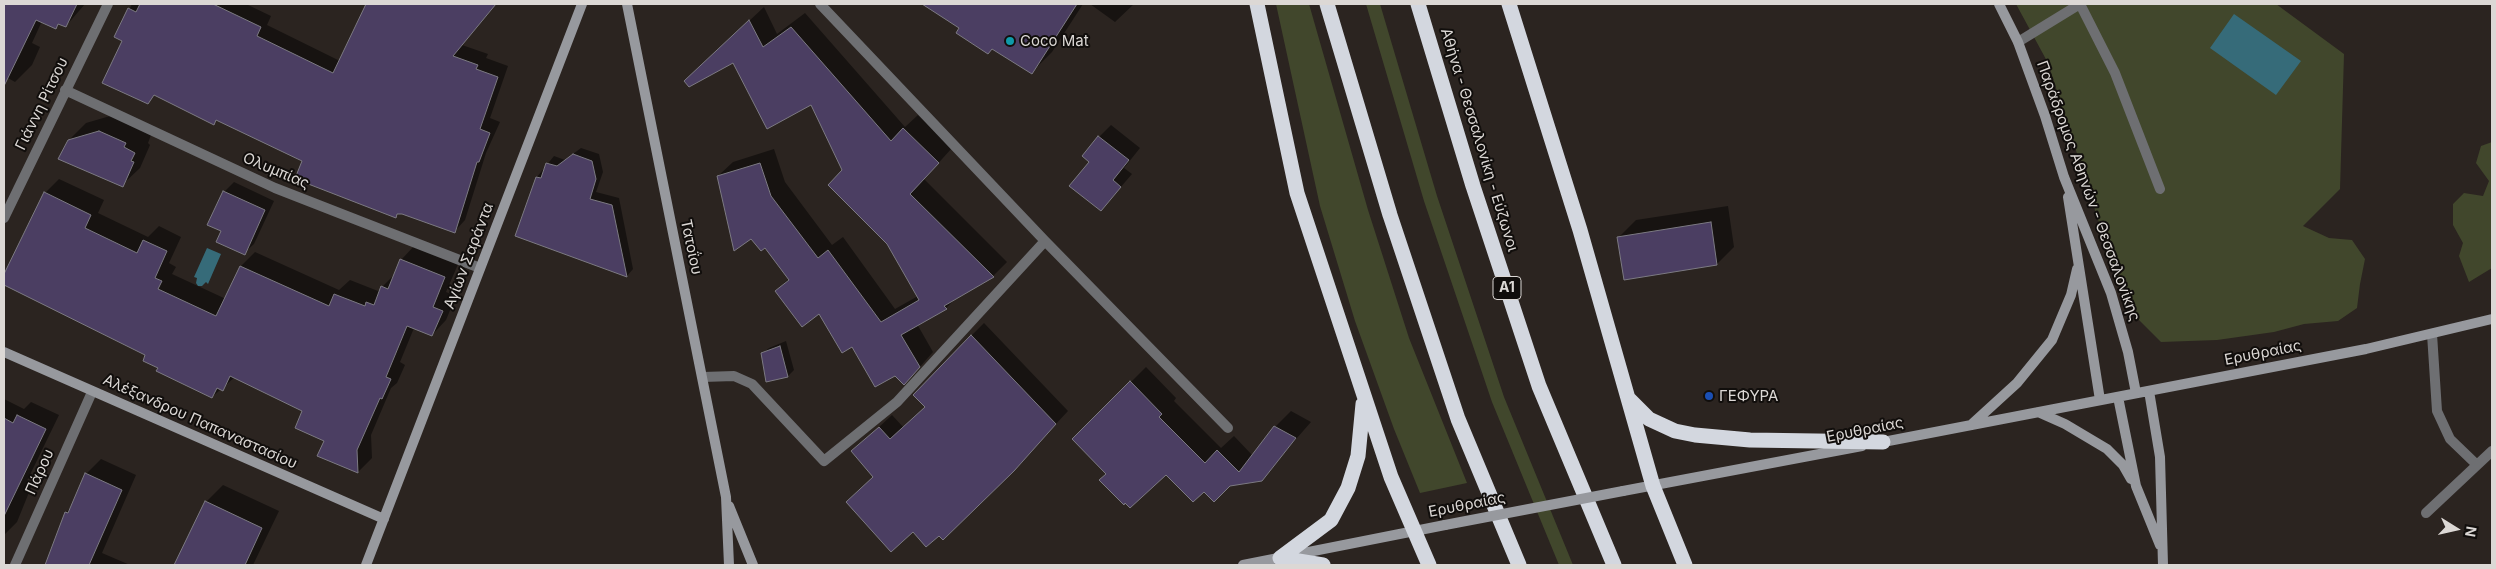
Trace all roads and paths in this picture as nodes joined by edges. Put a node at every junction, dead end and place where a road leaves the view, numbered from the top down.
1 (108, 4) edge
2 (582, 4) edge
3 (627, 4) edge
4 (820, 4) edge
5 (1257, 4) edge
6 (1327, 4) edge
7 (1418, 4) edge
8 (1509, 4) edge
9 (1998, 4) edge
10 (2080, 4) edge
11 (2018, 42) junction
12 (65, 90) junction
13 (2064, 177) junction
14 (2160, 188) dead end
15 (4, 218) edge
16 (1045, 241) junction
17 (2078, 263) junction
18 (480, 268) junction
19 (2492, 319) edge
20 (2432, 334) junction
21 (4, 352) edge
22 (703, 377) junction
23 (2149, 391) junction
24 (92, 392) junction
25 (2136, 393) junction
26 (1626, 394) junction
27 (2118, 397) junction
28 (1364, 398) junction
29 (2100, 400) junction
30 (2038, 412) junction
31 (1971, 426) junction
32 (1228, 428) dead end
33 (1883, 442) junction
34 (2492, 451) edge
35 (2476, 464) junction
36 (1653, 486) junction
37 (2136, 486) junction
38 (726, 497) junction
39 (2426, 513) dead end
40 (384, 519) junction
41 (1413, 530) junction
42 (2161, 549) junction
43 (1280, 558) junction
44 (15, 565) edge
45 (366, 565) edge
46 (729, 565) edge
47 (753, 565) edge
48 (1243, 565) edge
49 (1323, 565) edge
50 (1429, 565) edge
51 (1519, 565) edge
52 (1614, 565) edge
53 (1685, 565) edge
54 (2162, 565) edge

1 - 12 street, Γιάννη Ρίτσου
2 - 18 main road, Αγίων Σαράντα
3 - 22 main road, Τατοΐου
4 - 16 street
5 - 28 highway
6 - 51 highway
7 - 52 highway, Αθήνα - Θεσσαλονίκη - Εύζωνοι / Α1
8 - 26 highway
9 - 11 main road, Παράδρομος Αθηνών - Θεσσαλονίκης
10 - 11 street
10 - 14 street
11 - 13 main road, Παράδρομος Αθηνών - Θεσσαλονίκης
12 - 15 street, Γιάννη Ρίτσου
12 - 18 street, Ολυμπίας
13 - 17 main road
13 - 25 main road, Παράδρομος Αθηνών - Θεσσαλονίκης
16 - 22 street
16 - 32 street
17 - 29 main road
17 - 31 main road
18 - 40 main road, Αγίων Σαράντα
19 - 20 main road, Ερυθραίας
20 - 23 main road, Ερυθραίας
20 - 35 street
21 - 24 main road, Αλέξανδρου Παπαναστασίου
22 - 38 main road, Τατοΐου
23 - 25 main road, Ερυθραίας
23 - 42 main road
24 - 40 main road, Αλέξανδρου Παπαναστασίου
24 - 44 street, Πάρου
25 - 27 main road, Ερυθραίας
26 - 33 highway
26 - 36 highway
27 - 29 main road, Ερυθραίας
27 - 37 main road
28 - 41 highway
28 - 43 highway
29 - 30 main road, Ερυθραίας
30 - 31 main road, Ερυθραίας
30 - 37 main road
31 - 33 main road, Ερυθραίας
33 - 36 main road, Ερυθραίας
34 - 35 street
35 - 39 street
36 - 41 main road, Ερυθραίας, bridge
36 - 53 highway
37 - 42 main road
38 - 46 main road, Τατοΐου
38 - 47 main road, Τατοΐου
40 - 45 main road, Αγίων Σαράντα
41 - 43 main road, Ερυθραίας
41 - 50 highway
42 - 54 main road
43 - 48 main road, Ερυθραίας
43 - 49 highway

